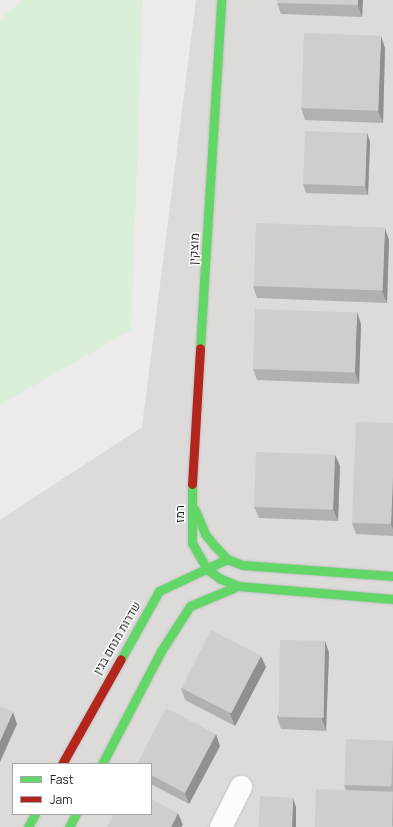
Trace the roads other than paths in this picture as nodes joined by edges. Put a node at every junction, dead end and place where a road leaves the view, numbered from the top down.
1 (221, 0) edge
2 (191, 499) junction
3 (227, 559) junction
4 (207, 569) junction
5 (393, 576) edge
6 (238, 586) junction
7 (393, 599) edge
8 (63, 763) edge
9 (103, 763) edge
10 (241, 787) dead end
11 (34, 815) edge
12 (75, 815) edge
13 (28, 827) edge
14 (69, 827) edge
15 (220, 827) edge

1 - 2 street, מוצקין
2 - 3 street, רמז
2 - 4 street, רמז
3 - 4 street, שדרות מנחם בגין
3 - 5 street, רמז
4 - 6 street, רמז
4 - 8 street, שדרות מנחם בגין
6 - 7 street, רמז
6 - 9 street
10 - 15 street
11 - 13 street
12 - 14 street

